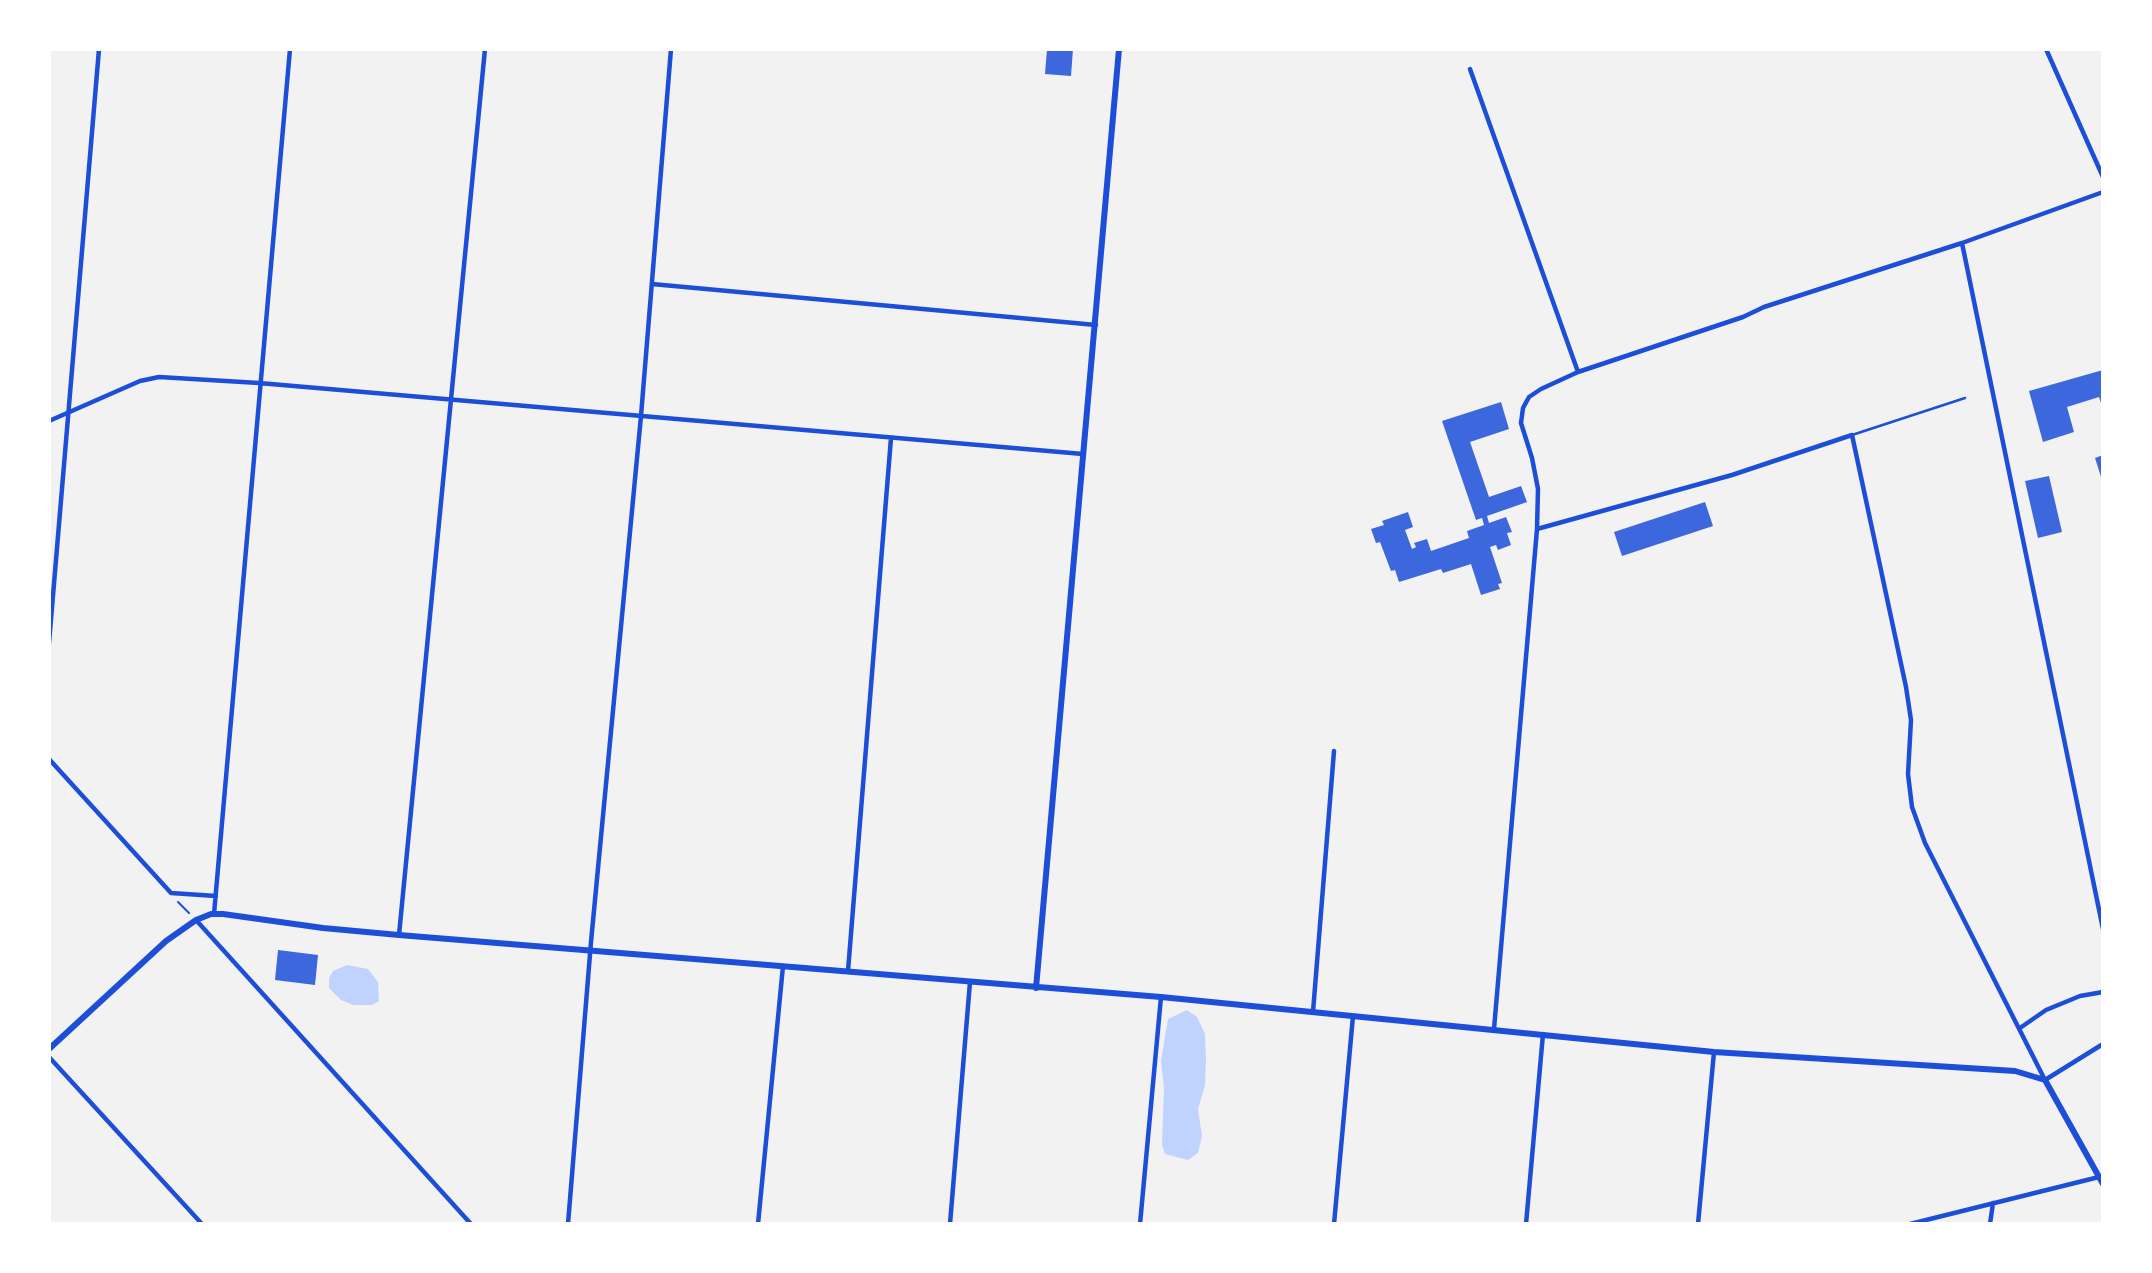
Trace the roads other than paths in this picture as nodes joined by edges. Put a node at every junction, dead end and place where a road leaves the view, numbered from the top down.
1 (99, 49) edge
2 (290, 49) edge
3 (485, 49) edge
4 (671, 49) edge
5 (1119, 49) edge
6 (2046, 49) edge
7 (1470, 69) dead end
8 (2103, 177) edge
9 (2103, 192) edge
10 (1962, 243) junction
11 (652, 284) junction
12 (1096, 325) junction
13 (1578, 372) junction
14 (259, 383) junction
15 (1965, 398) dead end
16 (451, 401) junction
17 (67, 413) junction
18 (641, 416) junction
19 (49, 421) edge
20 (1852, 435) junction
21 (891, 438) junction
22 (1083, 454) junction
23 (1537, 529) junction
24 (49, 643) edge
25 (1334, 751) dead end
26 (49, 760) edge
27 (216, 896) junction
28 (214, 914) junction
29 (195, 920) junction
30 (2103, 929) edge
31 (399, 935) junction
32 (590, 950) junction
33 (783, 966) junction
34 (848, 971) junction
35 (970, 982) junction
36 (1035, 988) junction
37 (2103, 992) edge
38 (1161, 997) junction
39 (1312, 1012) junction
40 (1353, 1016) junction
41 (2020, 1028) junction
42 (1494, 1029) junction
43 (1543, 1034) junction
44 (2103, 1044) edge
45 (49, 1049) edge
46 (1714, 1052) junction
47 (49, 1057) edge
48 (2045, 1080) junction
49 (2101, 1180) edge
50 (1993, 1203) junction
51 (202, 1224) edge
52 (471, 1224) edge
53 (568, 1224) edge
54 (758, 1224) edge
55 (950, 1224) edge
56 (1140, 1224) edge
57 (1334, 1224) edge
58 (1526, 1224) edge
59 (1698, 1224) edge
60 (1910, 1224) edge
61 (1990, 1224) edge

1 - 17 street
2 - 14 street
3 - 16 street
4 - 11 street
5 - 12 street
6 - 8 street
7 - 13 street
9 - 10 street
10 - 13 street
10 - 30 street
11 - 12 street
11 - 18 street
12 - 22 street
13 - 23 street
14 - 16 street
14 - 17 street
14 - 27 street
15 - 20 lane
16 - 18 street
16 - 31 street
17 - 19 street
17 - 24 street
18 - 21 street
18 - 32 street
20 - 23 street
20 - 41 street
21 - 22 street
21 - 34 street
22 - 36 street
23 - 42 street
25 - 39 street
26 - 27 street
27 - 28 street
28 - 29 street
28 - 31 street
29 - 45 street
29 - 52 street
31 - 32 street
32 - 33 street
32 - 53 street
33 - 34 street
33 - 54 street
34 - 35 street
35 - 36 street
35 - 55 street
36 - 38 street
37 - 41 street
38 - 39 street
38 - 56 street
39 - 40 street
40 - 42 street
40 - 57 street
41 - 48 street
42 - 43 street
43 - 46 street
43 - 58 street
44 - 48 street
46 - 48 street
46 - 59 street
47 - 51 street
48 - 49 street
49 - 50 street
50 - 60 street
50 - 61 street

